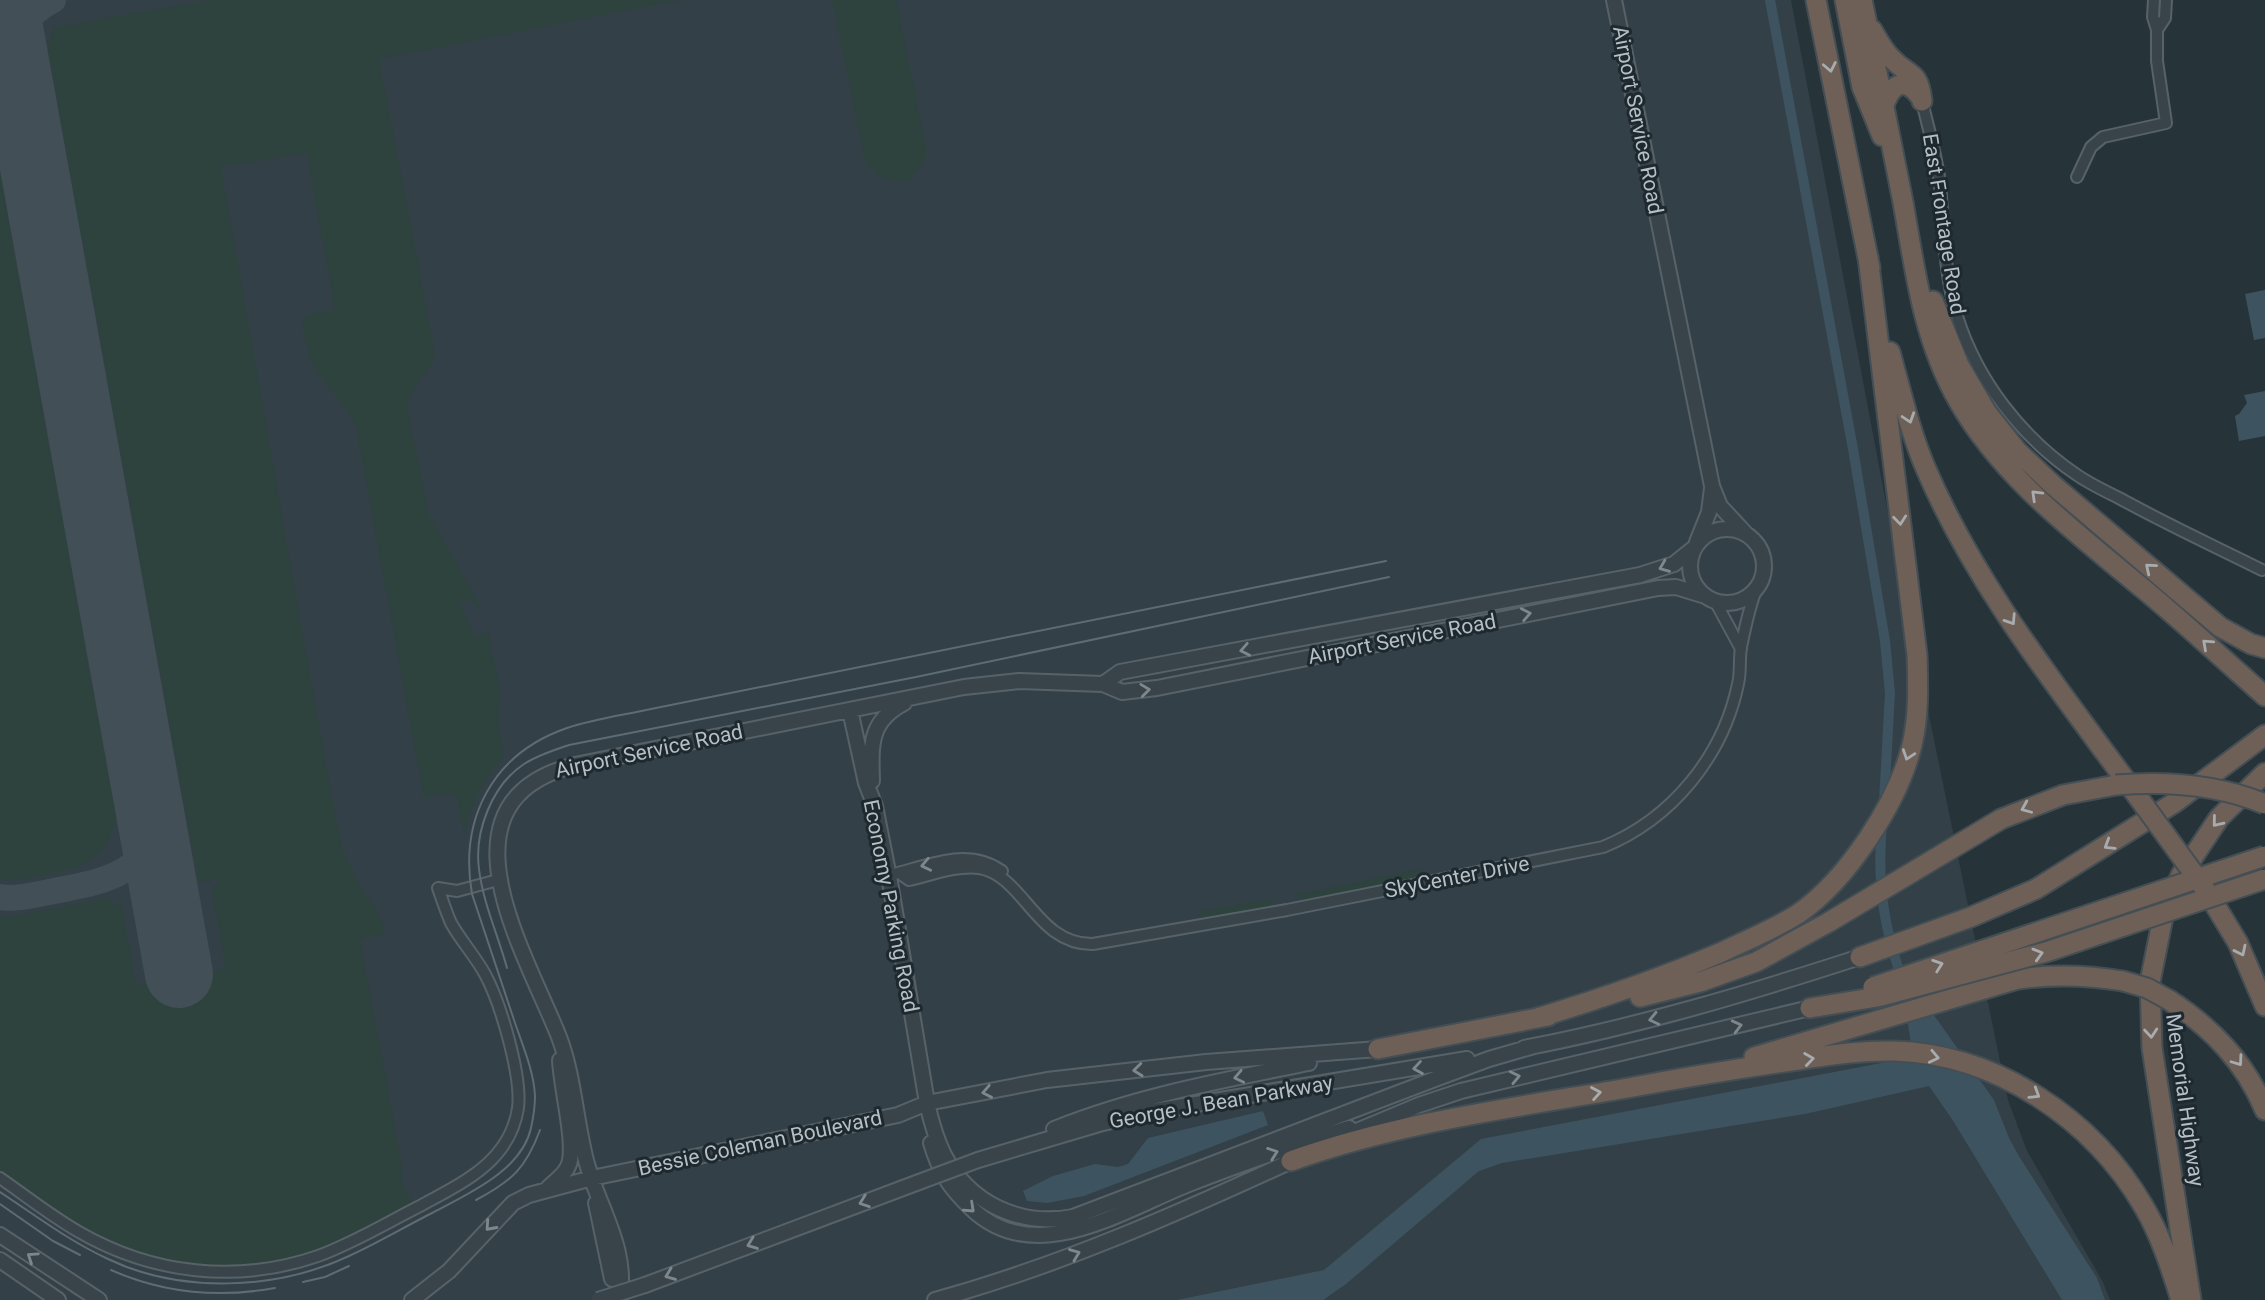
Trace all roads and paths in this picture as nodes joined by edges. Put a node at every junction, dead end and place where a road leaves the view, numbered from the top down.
1 (1614, 0) edge
2 (1816, 0) edge
3 (1845, 0) edge
4 (1862, 0) edge
5 (2154, 0) edge
6 (2166, 0) edge
7 (1866, 20) junction
8 (2157, 30) junction
9 (1922, 101) junction
10 (1884, 109) junction
11 (1896, 172) junction
12 (2077, 177) dead end
13 (1903, 203) junction
14 (1868, 257) junction
15 (1712, 486) junction
16 (1746, 534) junction
17 (1695, 547) junction
18 (2262, 570) dead end
19 (1756, 590) junction
20 (1708, 598) junction
21 (2265, 648) edge
22 (1741, 649) junction
23 (1103, 684) junction
24 (2262, 693) edge
25 (916, 696) junction
26 (850, 710) junction
27 (2265, 735) edge
28 (2265, 773) edge
29 (2265, 804) edge
30 (875, 806) junction
31 (2265, 856) edge
32 (894, 874) junction
33 (2265, 879) edge
34 (498, 880) junction
35 (1860, 957) joint
36 (1875, 992) junction
37 (2265, 1006) edge
38 (1810, 1009) joint
39 (1537, 1018) junction
40 (559, 1038) junction
41 (1534, 1046) junction
42 (1378, 1049) junction
43 (1669, 1080) junction
44 (927, 1103) junction
45 (1419, 1105) junction
46 (2265, 1110) edge
47 (978, 1160) junction
48 (1291, 1161) junction
49 (0, 1178) edge
50 (592, 1178) junction
51 (546, 1189) junction
52 (0, 1235) edge
53 (0, 1260) edge
54 (64, 1279) junction
55 (58, 1300) edge
56 (99, 1300) edge
57 (107, 1300) edge
58 (412, 1300) edge
59 (598, 1300) edge
60 (611, 1300) edge
61 (619, 1300) edge
62 (935, 1300) edge
63 (2181, 1300) edge
64 (2191, 1300) edge

1 - 15 street, Airport Service Road
2 -> 14 highway
3 - 11 highway
4 - 7 highway
5 - 8 street
6 - 8 street
7 - 9 highway
7 - 10 highway
8 - 12 street
9 - 10 highway
9 - 18 street, East Frontage Road
10 - 11 highway
11 - 13 highway
21 -> 13 highway
24 -> 13 highway
14 -> 37 highway, bridge
14 -> 39 highway
15 - 16 street, Airport Service Road
15 - 17 street, Airport Service Road
16 - 17 street
16 - 19 street
17 - 20 street
17 -> 23 street, Airport Service Road
19 - 20 street
19 - 22 street, SkyCenter Drive
20 - 22 street
23 -> 20 street, Airport Service Road
22 - 32 street, SkyCenter Drive
23 - 25 street, Airport Service Road
25 - 26 street, Airport Service Road
25 - 30 street
26 - 30 street, Economy Parking Road
26 - 34 street, Airport Service Road
27 -> 35 highway
28 -> 64 highway, Memorial Highway
29 -> 39 highway, bridge
30 - 32 street, Economy Parking Road
36 -> 31 highway, bridge
32 - 44 street, Economy Parking Road
36 -> 33 highway, bridge
34 - 40 street, Airport Service Road
34 - 49 street
35 -> 41 street, George J. Bean Parkway
36 - 38 highway
45 -> 38 street
39 - 42 highway
40 - 50 street, Airport Service Road
40 - 51 street
41 - 44 street
41 -> 47 street, George J. Bean Parkway
42 -> 44 street, Bessie Coleman Boulevard
42 -> 47 street
43 -> 46 highway, bridge
48 -> 43 highway
43 -> 63 highway
44 -> 45 street
44 - 50 street, Bessie Coleman Boulevard
45 - 48 street
47 -> 59 street, George J. Bean Parkway, bridge
62 -> 48 street
50 - 51 street, Bessie Coleman Boulevard
50 - 60 street
50 - 61 street
51 -> 58 street, Bessie Coleman Boulevard
54 -> 52 street
53 - 55 street
54 - 56 street
54 - 57 street

